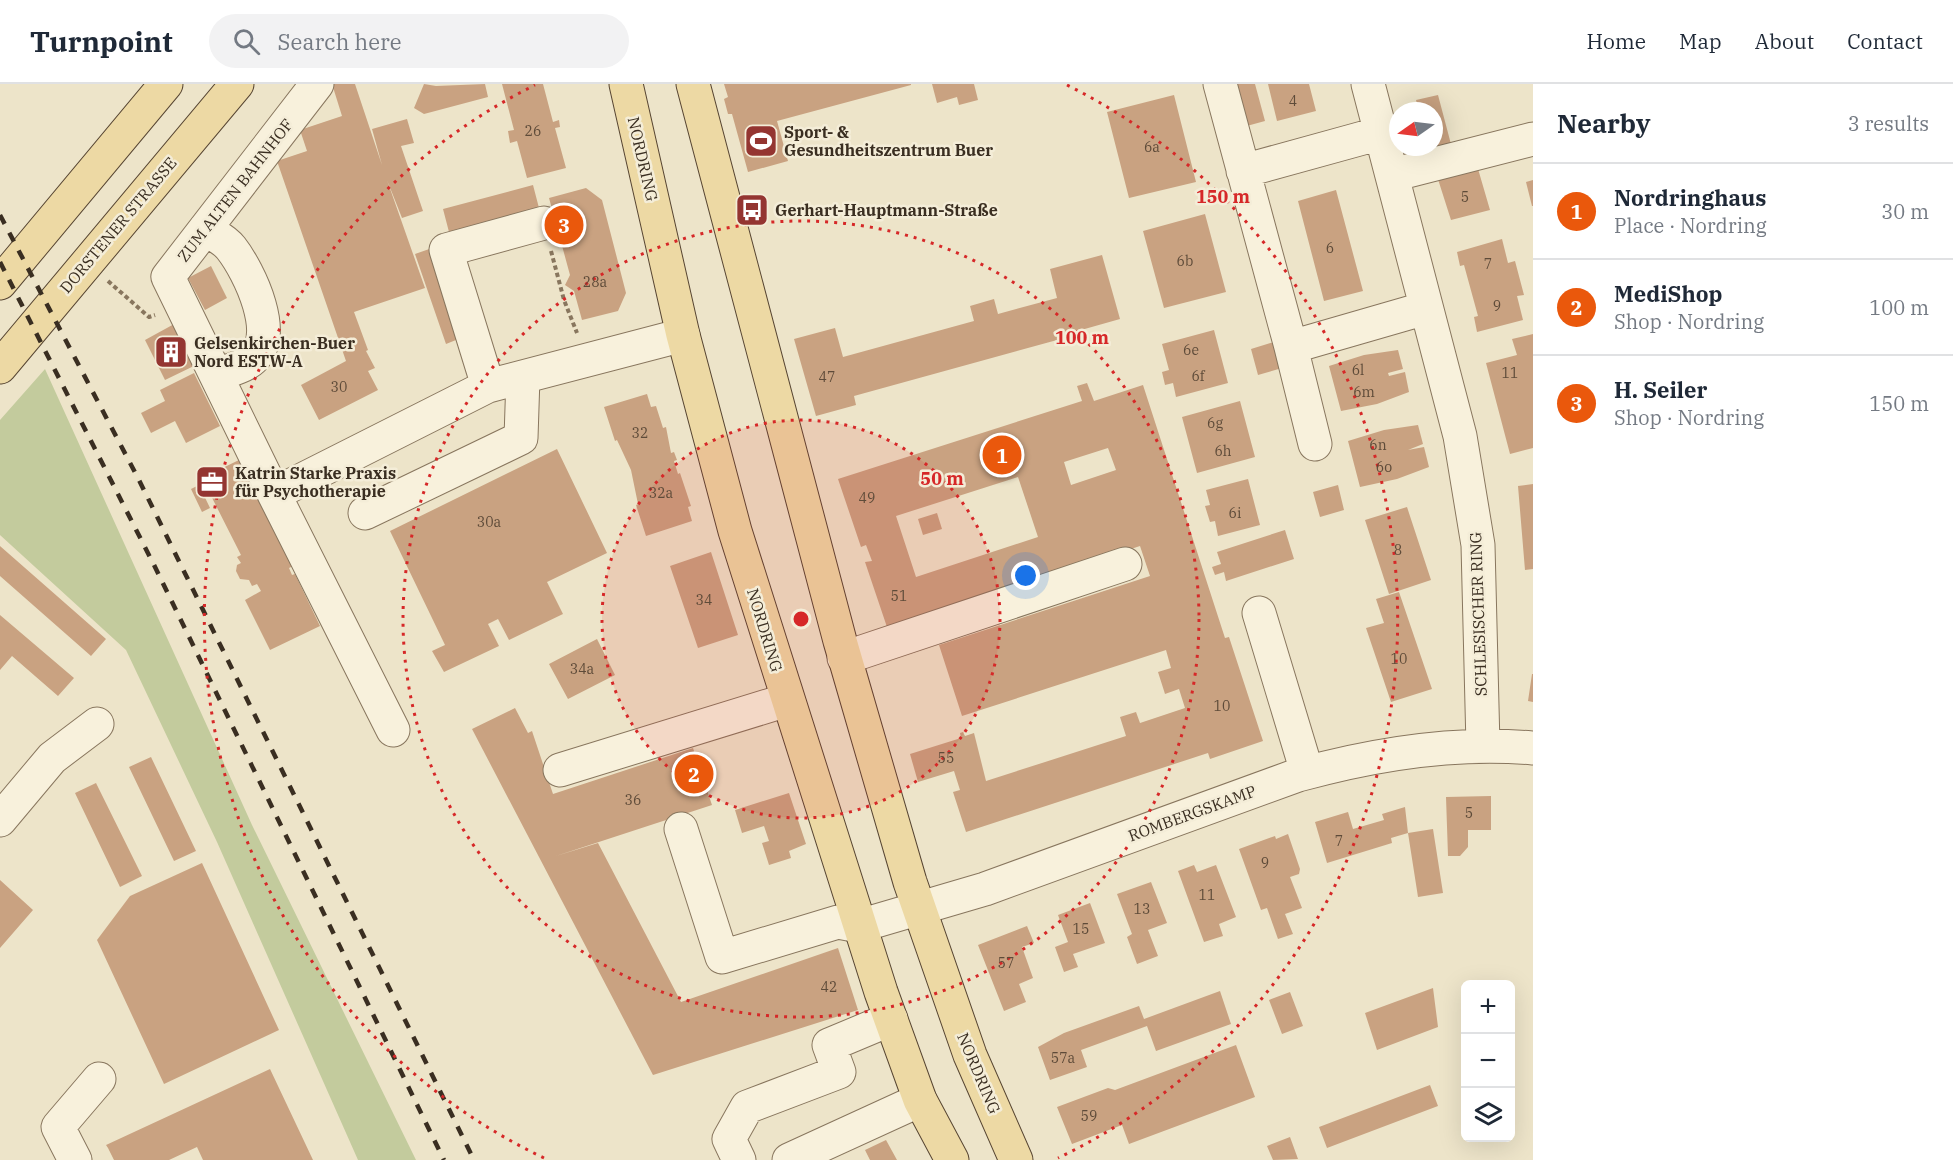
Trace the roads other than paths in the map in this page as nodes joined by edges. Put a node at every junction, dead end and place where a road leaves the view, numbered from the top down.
1 (166, 84) edge
2 (237, 84) edge
3 (317, 84) edge
4 (626, 84) edge
5 (693, 84) edge
6 (1220, 84) edge
7 (1368, 84) edge
8 (1382, 134) junction
9 (1533, 139) edge
10 (1243, 171) junction
11 (1392, 175) junction
12 (543, 224) road end
13 (205, 228) junction
14 (0, 283) edge
15 (1426, 308) junction
16 (683, 335) junction
17 (1291, 347) junction
18 (0, 367) edge
19 (216, 375) junction
20 (523, 377) junction
21 (488, 386) junction
22 (1315, 444) dead end
23 (274, 494) junction
24 (365, 513) dead end
25 (1125, 564) dead end
26 (1259, 613) dead end
27 (844, 657) junction
28 (787, 700) junction
29 (97, 724) dead end
30 (393, 730) dead end
31 (1483, 746) junction
32 (1533, 748) edge
33 (560, 770) dead end
34 (1307, 772) junction
35 (0, 820) edge
36 (681, 829) dead end
37 (918, 908) junction
38 (859, 926) junction
39 (891, 1019) junction
40 (99, 1079) dead end
41 (920, 1100) junction
42 (75, 1160) edge
43 (739, 1160) edge
44 (789, 1160) edge
45 (952, 1160) edge
46 (1017, 1160) edge

1 - 14 main road
2 - 18 main road, DORSTENER STRASSE
3 - 13 street, ZUM ALTEN BAHNHOF
4 - 16 main road, NORDRING
5 - 27 main road, NORDRING
6 - 10 street
7 - 8 street, SCHLESISCHER RING
8 - 10 street
8 - 11 street, SCHLESISCHER RING
9 - 11 street
10 - 17 street
11 - 15 street, SCHLESISCHER RING
12 - 21 street
13 - 19 street, ZUM ALTEN BAHNHOF
13 - 19 street
15 - 17 street
15 - 31 street, SCHLESISCHER RING
16 - 20 street
16 - 28 main road, NORDRING
17 - 22 street
19 - 23 street, ZUM ALTEN BAHNHOF
20 - 21 street
20 - 24 street
21 - 23 street
23 - 30 street, ZUM ALTEN BAHNHOF
25 - 27 street
26 - 34 street
27 - 37 main road, NORDRING
28 - 33 street
28 - 38 main road, NORDRING
29 - 35 street
31 - 32 street, ROMBERGSKAMP
31 - 34 street, ROMBERGSKAMP
34 - 37 street, ROMBERGSKAMP
36 - 38 street, ROMBERGSKAMP
37 - 38 street, ROMBERGSKAMP
37 - 46 main road, NORDRING
38 - 39 main road, NORDRING
39 - 41 main road, NORDRING
39 - 43 street
40 - 42 street
41 - 44 street
41 - 45 main road, NORDRING

